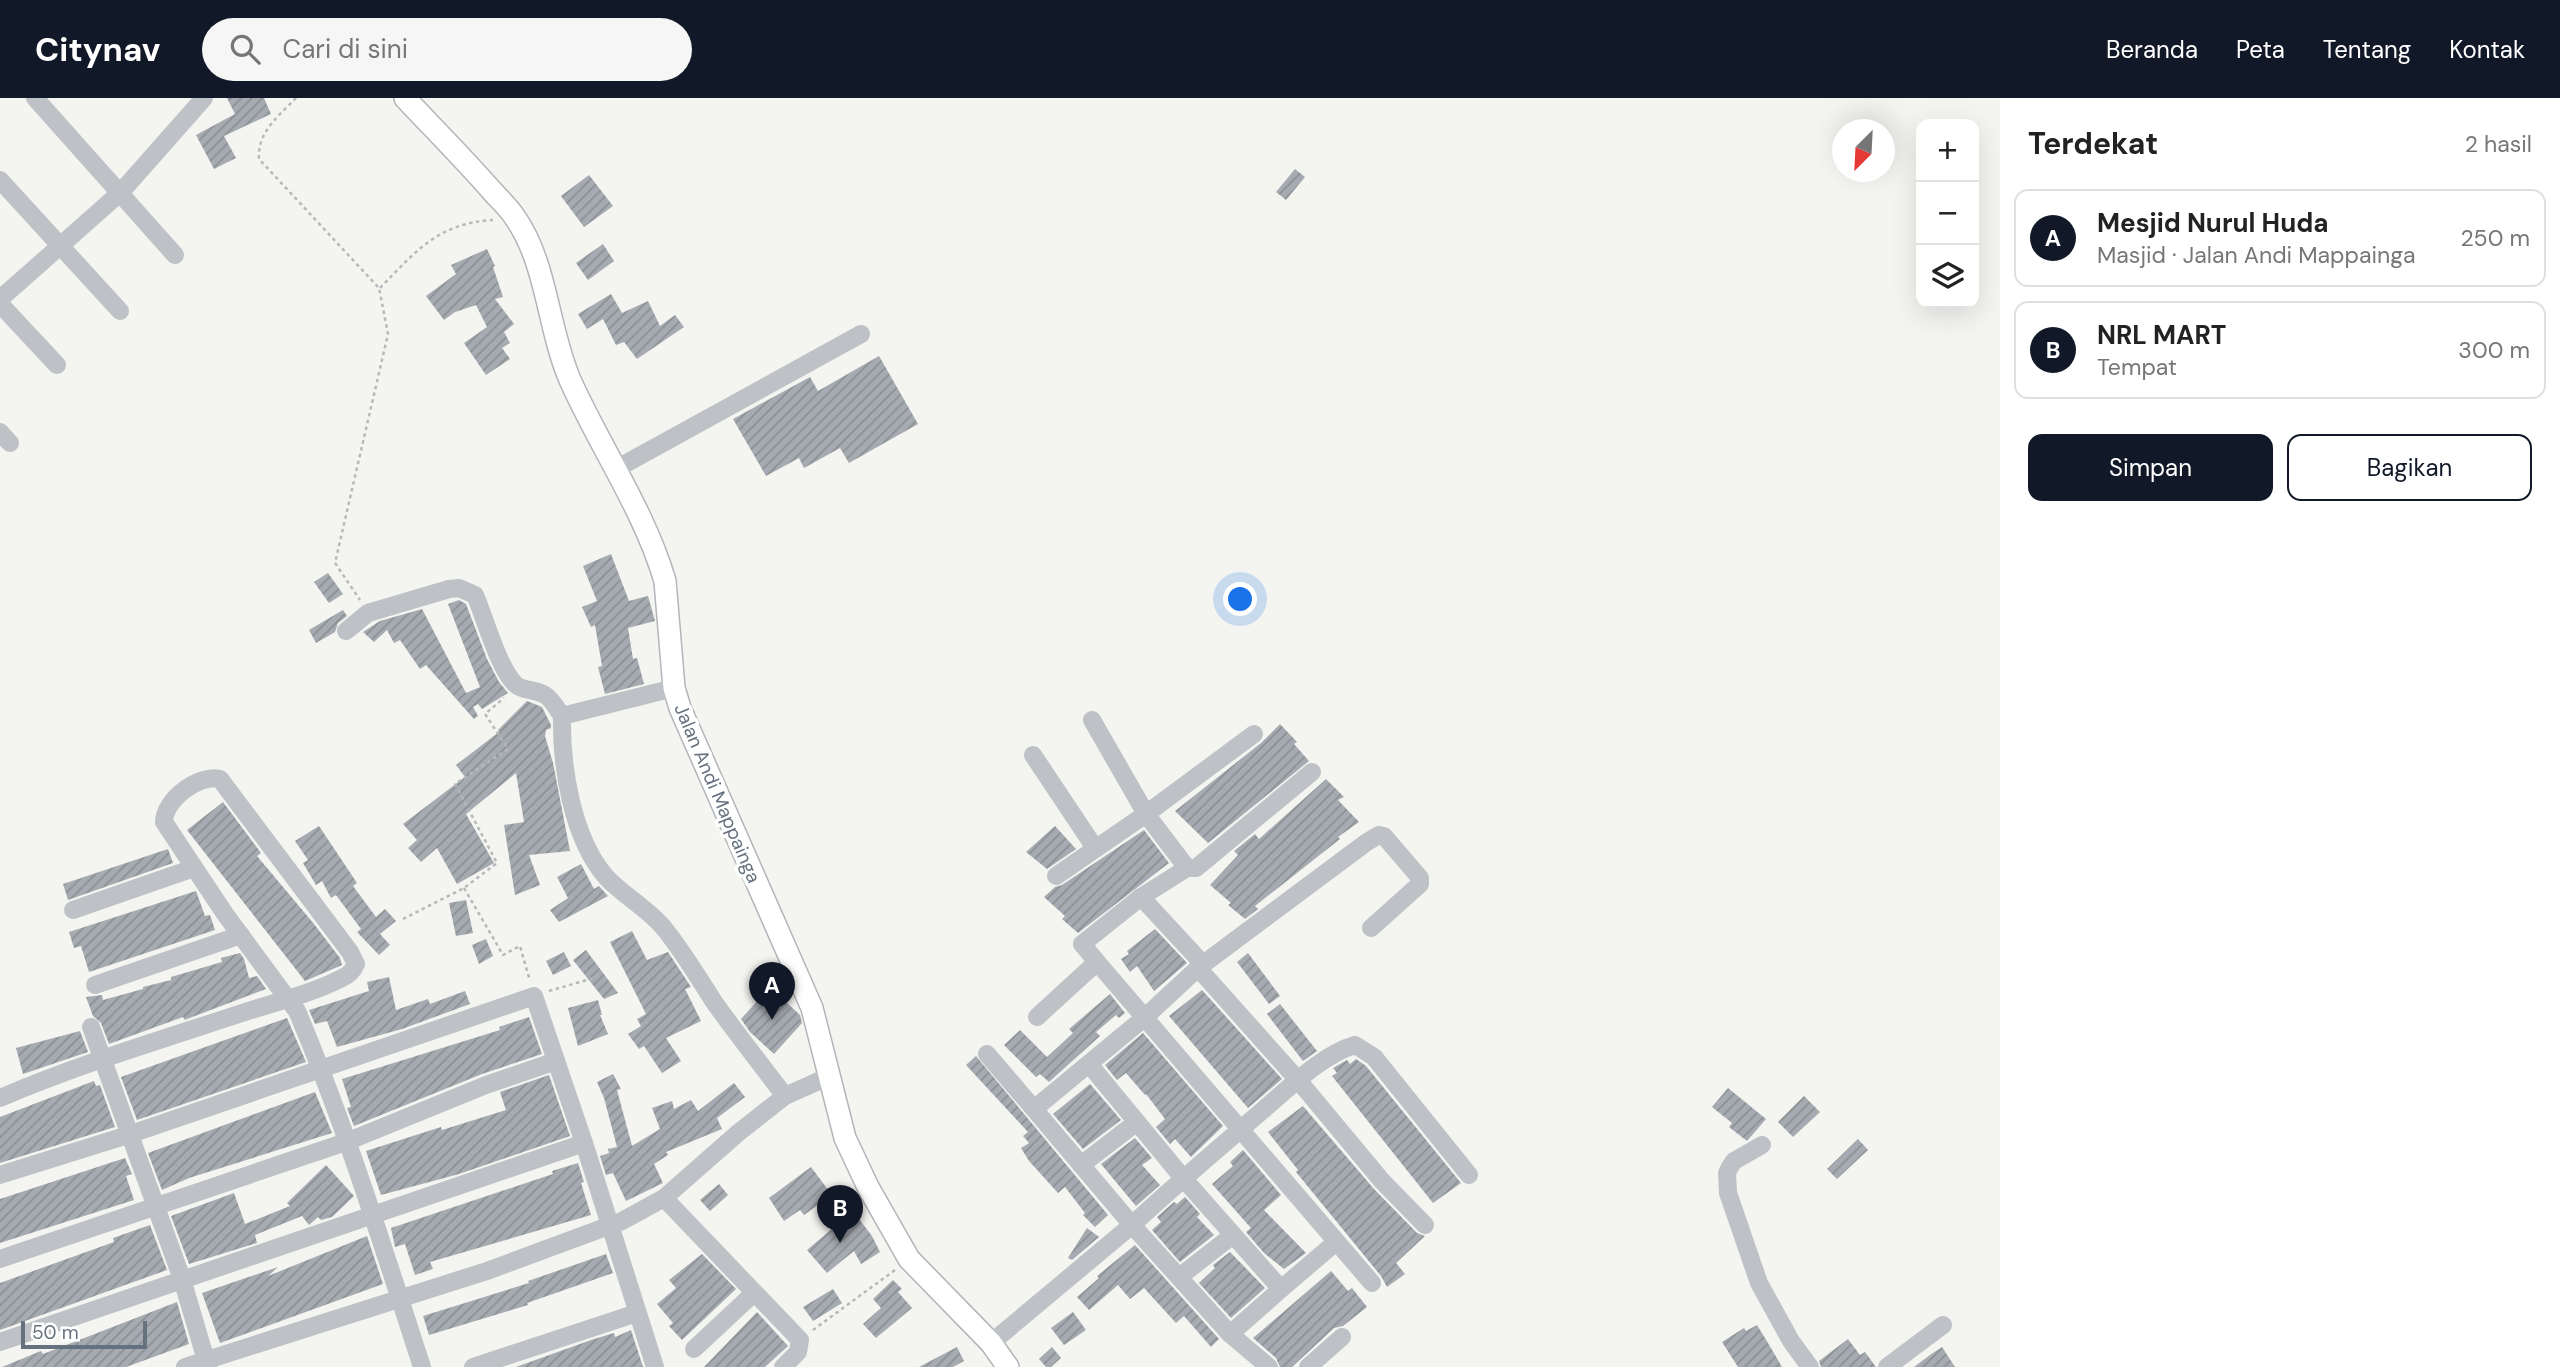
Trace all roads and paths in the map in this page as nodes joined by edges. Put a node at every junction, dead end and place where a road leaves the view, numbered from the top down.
1 (35, 98) edge
2 (204, 98) edge
3 (296, 98) edge
4 (405, 98) edge
5 (0, 180) edge
6 (121, 192) junction
7 (517, 219) junction
8 (60, 246) junction
9 (175, 255) dead end
10 (379, 288) junction
11 (0, 302) edge
12 (120, 311) dead end
13 (861, 334) dead end
14 (57, 365) dead end
15 (614, 470) junction
16 (368, 613) junction
17 (346, 631) dead end
18 (518, 687) junction
19 (674, 688) junction
20 (562, 716) junction
21 (1092, 720) dead end
22 (1254, 734) dead end
23 (1034, 755) dead end
24 (1312, 772) dead end
25 (1146, 814) junction
26 (1095, 848) junction
27 (194, 868) junction
28 (1187, 868) junction
29 (1056, 876) dead end
30 (464, 888) junction
31 (1141, 897) junction
32 (73, 910) dead end
33 (403, 919) dead end
34 (1371, 928) dead end
35 (241, 935) junction
36 (1097, 962) junction
37 (1201, 966) junction
38 (597, 977) dead end
39 (94, 985) dead end
40 (534, 996) junction
41 (287, 998) junction
42 (1037, 1017) dead end
43 (1144, 1018) junction
44 (91, 1027) dead end
45 (987, 1054) dead end
46 (102, 1059) junction
47 (556, 1061) junction
48 (1089, 1064) junction
49 (321, 1069) junction
50 (830, 1076) junction
51 (1298, 1080) junction
52 (785, 1096) junction
53 (0, 1098) edge
54 (1034, 1109) junction
55 (1137, 1122) junction
56 (1240, 1129) junction
57 (128, 1135) junction
58 (346, 1142) junction
59 (584, 1143) junction
60 (1762, 1145) dead end
61 (1081, 1165) junction
62 (0, 1175) edge
63 (1469, 1175) dead end
64 (1183, 1178) junction
65 (664, 1198) junction
66 (154, 1206) junction
67 (373, 1214) junction
68 (1132, 1225) junction
69 (1425, 1225) dead end
70 (608, 1227) junction
71 (1233, 1235) junction
72 (1336, 1242) junction
73 (0, 1259) edge
74 (909, 1259) junction
75 (1179, 1277) junction
76 (182, 1279) junction
77 (1372, 1283) dead end
78 (1281, 1289) junction
79 (754, 1293) junction
80 (400, 1299) junction
81 (637, 1313) junction
82 (1943, 1325) dead end
83 (1230, 1334) junction
84 (1342, 1337) dead end
85 (800, 1340) junction
86 (0, 1342) edge
87 (991, 1343) junction
88 (694, 1349) dead end
89 (207, 1363) edge
90 (185, 1367) edge
91 (422, 1367) edge
92 (473, 1367) edge
93 (654, 1367) edge
94 (783, 1367) edge
95 (1008, 1367) edge
96 (1269, 1367) edge
97 (1308, 1367) edge
98 (1810, 1367) edge
99 (1887, 1367) edge

1 - 6 street
2 - 6 street
3 - 10 path
4 - 7 main road, Jalan Andi Mappainga
5 - 8 street
6 - 8 street
6 - 9 street
7 - 10 path
7 - 15 main road, Jalan Andi Mappainga
8 - 11 street
8 - 12 street
10 - 16 path
11 - 14 street
13 - 15 street
15 - 19 main road, Jalan Andi Mappainga
16 - 17 street
16 - 18 street
18 - 20 street
18 - 30 path
19 - 20 street
19 - 50 main road, Jalan Andi Mappainga
20 - 52 street
21 - 25 street
22 - 25 street
23 - 26 street
24 - 28 street
25 - 26 street
25 - 28 street
26 - 29 street
27 - 32 street
27 - 35 street
27 - 41 street
28 - 31 street
30 - 33 path
30 - 40 path
31 - 36 street
31 - 37 street
34 - 37 street
35 - 39 street
35 - 41 street
36 - 42 street
36 - 43 street
37 - 43 street
37 - 51 street
38 - 40 path
40 - 47 street
40 - 49 street
41 - 46 street
41 - 49 street
43 - 48 street
43 - 56 street
44 - 46 street
45 - 54 street
46 - 53 street
46 - 57 street
47 - 58 street
47 - 59 street
48 - 54 street
48 - 55 street
49 - 57 street
49 - 58 street
50 - 52 street
50 - 74 main road, Jalan Andi Mappainga
51 - 56 street
51 - 63 street
51 - 69 street
52 - 65 street
54 - 61 street
55 - 61 street
55 - 64 street
56 - 64 street
56 - 72 street
57 - 62 street
57 - 66 street
58 - 66 street
58 - 67 street
59 - 67 street
59 - 70 street
60 - 98 street
61 - 68 street
64 - 68 street
64 - 71 street
65 - 70 street
65 - 79 street
66 - 73 street
66 - 76 street
67 - 76 street
67 - 80 street
68 - 75 street
68 - 87 street
70 - 80 street
70 - 81 street
71 - 75 street
71 - 78 street
72 - 77 street
72 - 78 street
74 - 85 path
74 - 87 main road, Jalan Andi Mappainga
75 - 83 street
76 - 86 street
76 - 89 street
78 - 83 street
79 - 85 street
79 - 88 street
80 - 89 street
80 - 91 street
81 - 92 street
81 - 93 street
82 - 99 street
83 - 96 street
84 - 97 street
85 - 94 street
87 - 95 main road, Jalan Andi Mappainga
89 - 90 street

